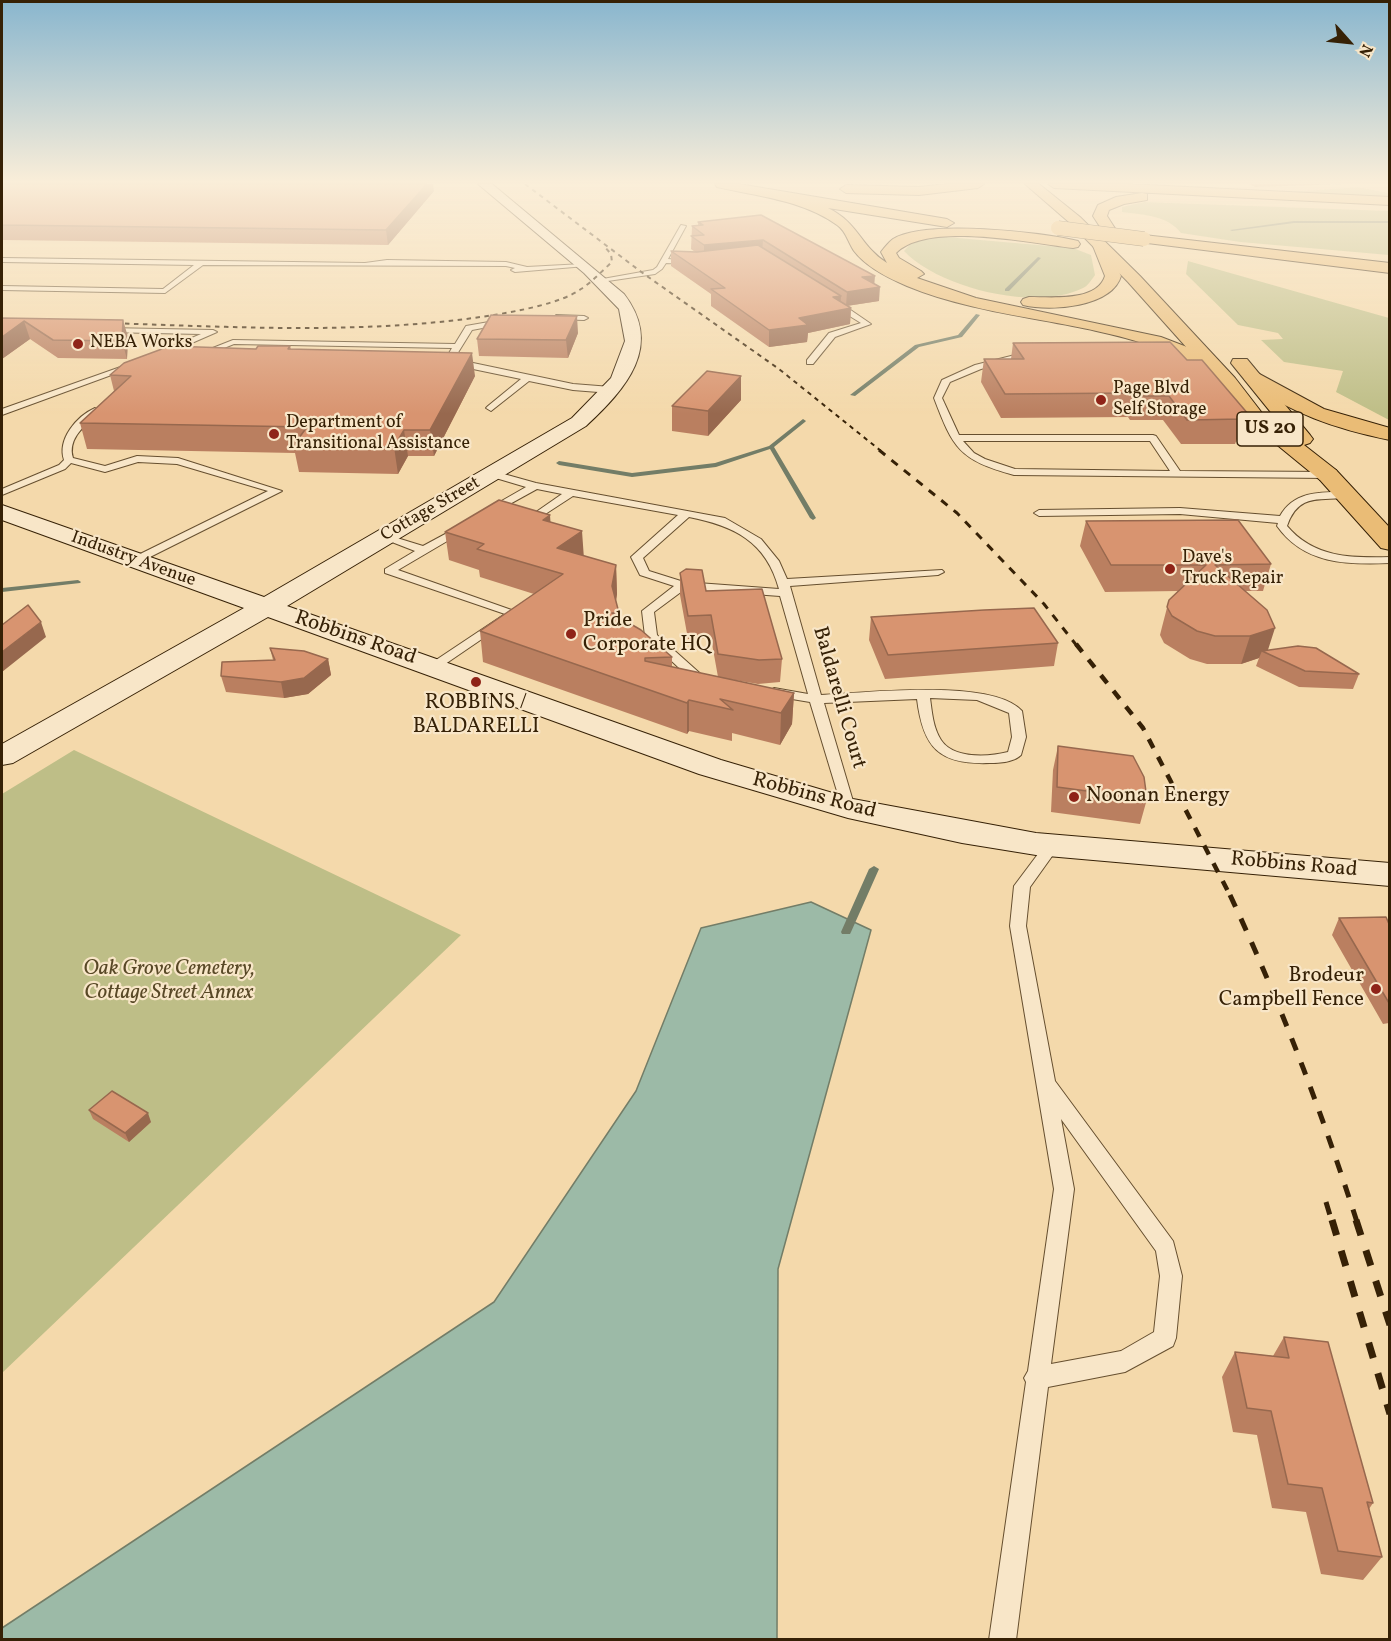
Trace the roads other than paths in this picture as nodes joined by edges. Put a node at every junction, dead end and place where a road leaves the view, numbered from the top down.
1 (40, 261) edge
2 (577, 261) edge
3 (663, 261) joint
4 (874, 261) edge
5 (893, 261) edge
6 (1107, 261) edge
7 (1114, 261) edge
8 (1138, 261) edge
9 (1243, 261) edge
10 (1305, 261) edge
11 (201, 263) junction
12 (697, 264) edge
13 (584, 266) junction
14 (1389, 268) edge
15 (1389, 279) edge
16 (601, 280) junction
17 (2, 288) edge
18 (1168, 292) dead end
19 (828, 299) edge
20 (542, 317) edge
21 (584, 318) dead end
22 (511, 320) edge
23 (96, 330) edge
24 (458, 346) junction
25 (1224, 349) dead end
26 (1038, 353) edge
27 (194, 357) edge
28 (152, 358) edge
29 (810, 362) dead end
30 (142, 363) edge
31 (1221, 374) junction
32 (1252, 376) junction
33 (527, 378) junction
34 (611, 390) junction
35 (105, 403) edge
36 (491, 408) dead end
37 (2, 412) edge
38 (1389, 434) edge
39 (954, 438) junction
40 (69, 460) junction
41 (1177, 473) junction
42 (493, 474) junction
43 (1328, 475) junction
44 (535, 486) junction
45 (2, 492) edge
46 (572, 492) junction
47 (1346, 495) junction
48 (2, 512) edge
49 (1039, 513) dead end
50 (686, 514) junction
51 (1284, 520) junction
52 (530, 521) edge
53 (384, 537) junction
54 (1389, 543) edge
55 (424, 550) junction
56 (1389, 560) edge
57 (134, 561) junction
58 (938, 572) dead end
59 (683, 585) junction
60 (786, 592) junction
61 (264, 608) junction
62 (435, 667) junction
63 (723, 684) edge
64 (758, 690) edge
65 (923, 695) junction
66 (816, 699) junction
67 (2, 756) edge
68 (848, 808) junction
69 (1052, 845) junction
70 (1389, 875) edge
71 (1046, 1082) junction
72 (1036, 1378) junction
73 (1002, 1640) edge

1 - 11 lane
2 - 13 main road, Cottage Street
3 - 12 lane
3 - 16 lane
4 - 31 main road, US 20
5 - 6 main road
7 - 31 main road
8 - 18 main road
9 - 15 main road
10 - 14 main road
11 - 13 lane
11 - 17 lane
13 - 16 main road, Cottage Street
16 - 34 main road, Cottage Street
19 - 29 lane
20 - 21 lane
22 - 24 lane
23 - 28 lane
24 - 27 lane
24 - 33 lane
25 - 32 main road, US 20
26 - 39 lane
30 - 37 lane
31 - 43 main road, US 20
32 - 38 main road
32 - 43 main road, US 20
33 - 34 lane
33 - 36 lane
34 - 42 main road, Cottage Street
35 - 40 lane
39 - 41 lane
39 - 41 lane
40 - 45 lane
40 - 57 lane
41 - 43 lane
42 - 44 lane, Baldarelli Court
42 - 53 main road, Cottage Street
43 - 47 main road, US 20
44 - 46 lane, Baldarelli Court
44 - 55 lane
46 - 50 lane, Baldarelli Court
46 - 52 lane
47 - 51 lane
47 - 54 main road, US 20
48 - 57 main road, Industry Avenue
49 - 51 lane
50 - 59 lane
50 - 60 lane, Baldarelli Court
51 - 56 lane
53 - 55 lane
53 - 61 main road, Cottage Street
55 - 62 lane
57 - 61 main road, Industry Avenue
58 - 60 lane
59 - 60 lane
59 - 63 lane
60 - 66 lane, Baldarelli Court
61 - 62 main road, Robbins Road
61 - 67 main road, Cottage Street
62 - 68 main road, Robbins Road
64 - 66 lane
65 - 65 lane
65 - 66 lane
66 - 68 lane, Baldarelli Court
68 - 69 main road, Robbins Road
69 - 70 main road, Robbins Road
69 - 71 lane
71 - 72 lane
71 - 72 lane
72 - 73 lane

